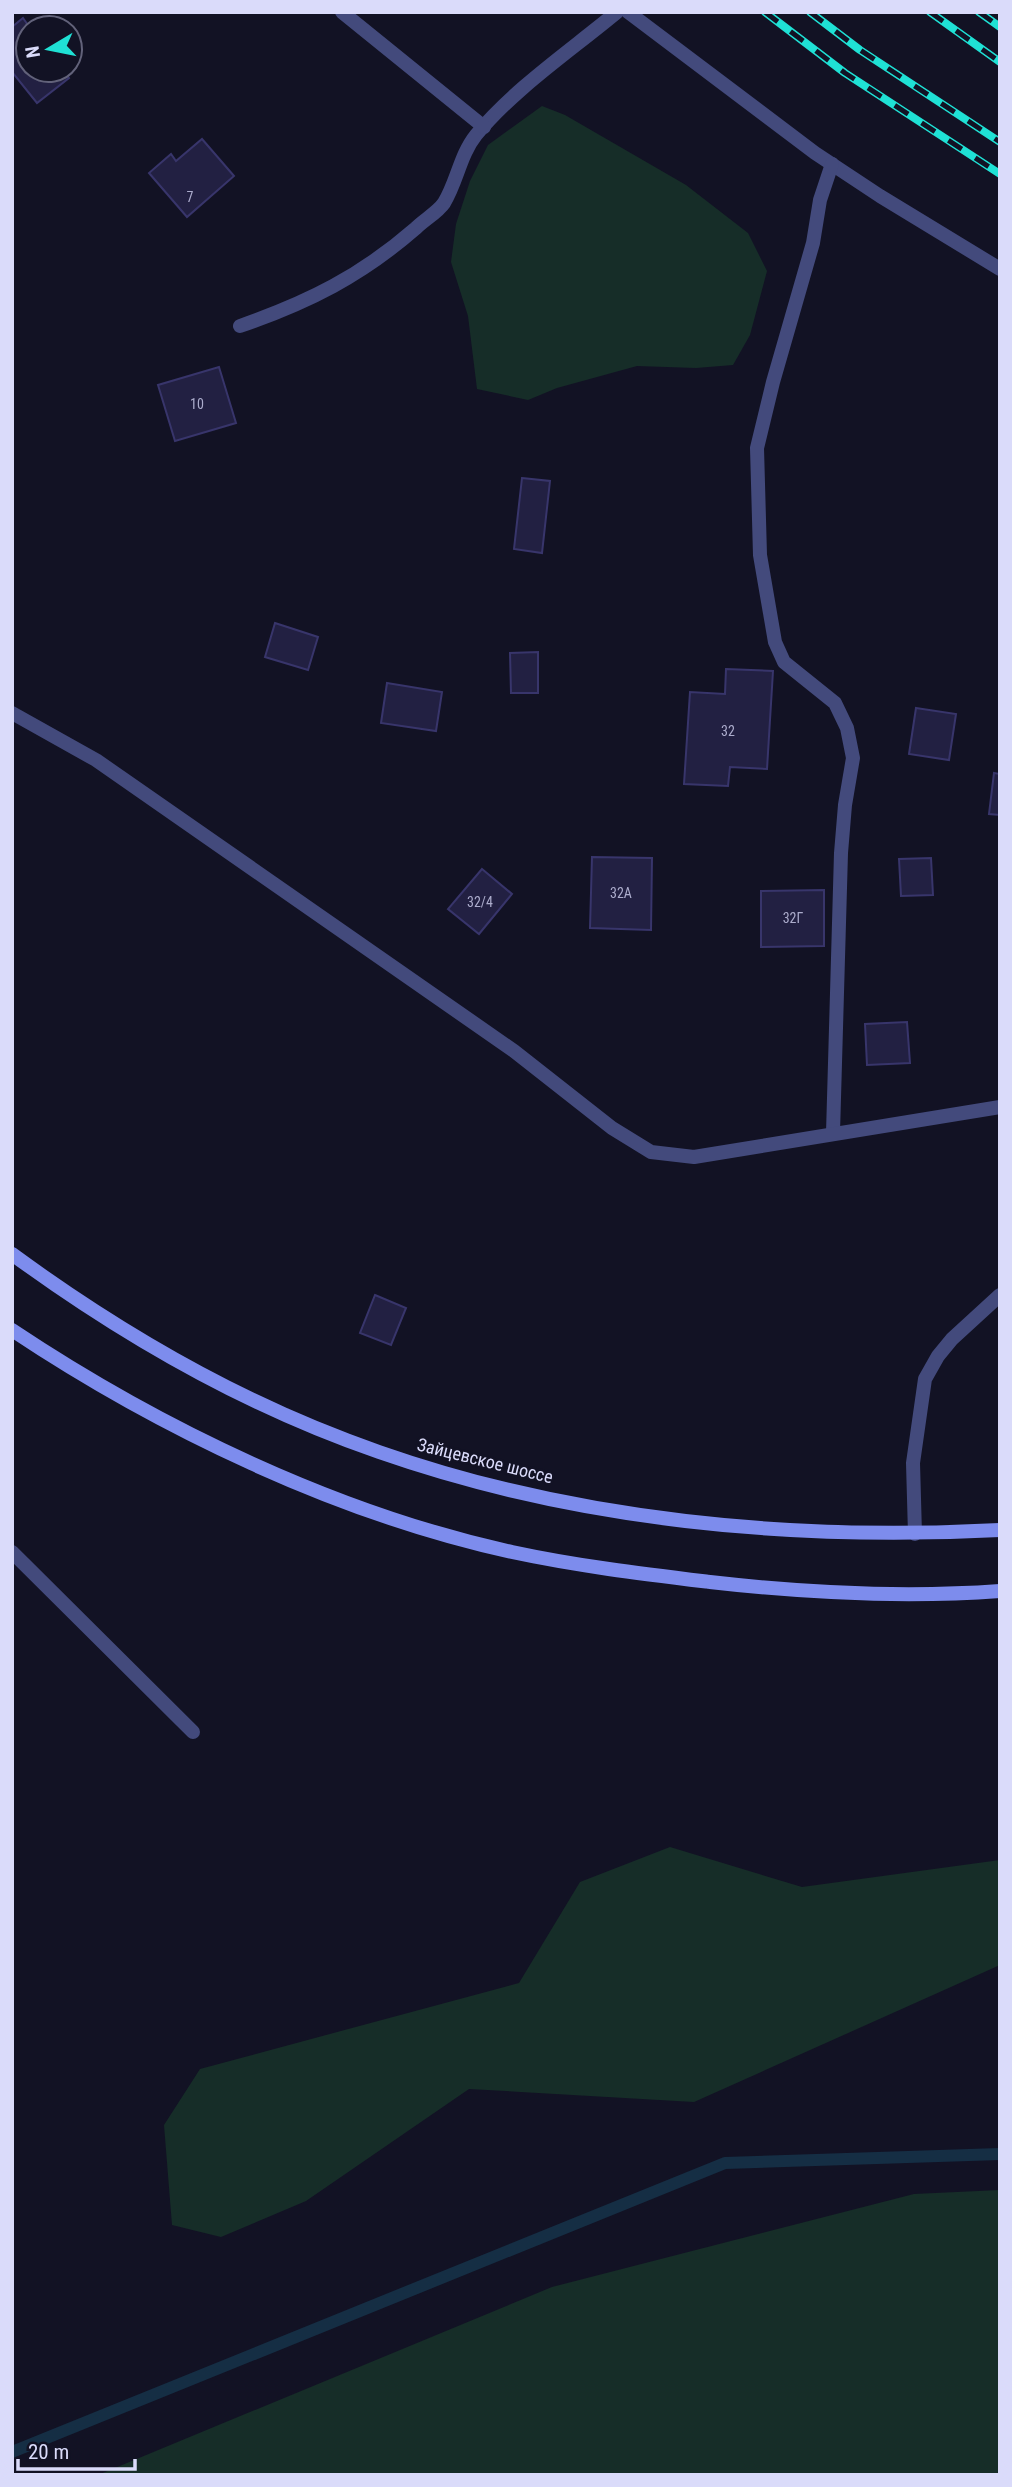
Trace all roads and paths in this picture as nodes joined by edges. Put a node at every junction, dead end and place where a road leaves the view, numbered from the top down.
1 (342, 12) edge
2 (617, 12) edge
3 (628, 12) edge
4 (484, 127) junction
5 (832, 164) junction
6 (1000, 269) edge
7 (240, 326) dead end
8 (12, 713) edge
9 (1000, 1107) edge
10 (833, 1133) junction
11 (12, 1254) edge
12 (1000, 1295) edge
13 (12, 1330) edge
14 (1000, 1530) edge
15 (915, 1534) junction
16 (12, 1552) edge
17 (1000, 1591) edge
18 (193, 1732) dead end

1 - 4 street
2 - 4 street
3 - 5 street
4 - 7 street
5 - 6 street
5 - 10 street
8 - 10 street
9 - 10 street
11 - 15 main road, Зайцевское шоссе
12 - 15 street
13 - 17 main road
14 - 15 main road, Зайцевское шоссе
16 - 18 street

